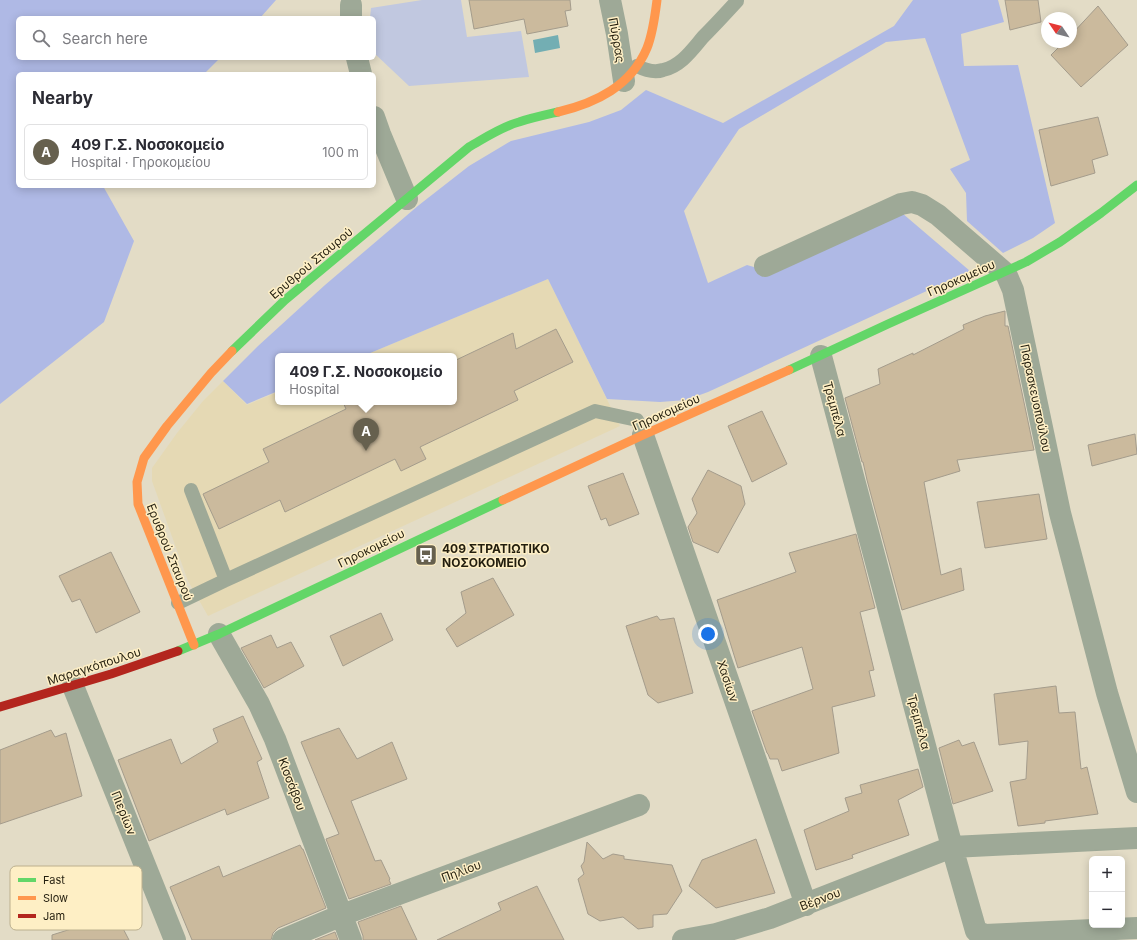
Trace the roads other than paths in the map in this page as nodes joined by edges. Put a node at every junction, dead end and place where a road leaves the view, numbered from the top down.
1 (610, 0) edge
2 (657, 0) edge
3 (737, 1) edge
4 (358, 60) edge
5 (360, 72) edge
6 (630, 74) junction
7 (376, 123) edge
8 (1137, 184) edge
9 (407, 199) junction
10 (765, 266) dead end
11 (1004, 272) junction
12 (821, 356) junction
13 (643, 435) junction
14 (191, 490) dead end
15 (226, 580) junction
16 (178, 604) junction
17 (219, 634) junction
18 (194, 645) junction
19 (73, 686) junction
20 (0, 707) edge
21 (1137, 792) edge
22 (639, 805) dead end
23 (1137, 838) edge
24 (952, 847) junction
25 (806, 905) junction
26 (342, 915) junction
27 (1137, 928) edge
28 (176, 940) edge
29 (283, 940) edge
30 (351, 940) edge
31 (684, 940) edge

1 - 6 street, Πύρρας
2 - 6 main road, Ερυθρού Σταυρού
3 - 6 lane
4 - 5 street
6 - 9 main road, Ερυθρού Σταυρού
7 - 9 street
8 - 11 main road, Γηροκομείου
9 - 16 main road, Ερυθρού Σταυρού
10 - 11 street, Παρασκευοπούλου
11 - 12 main road, Γηροκομείου
11 - 21 street, Παρασκευοπούλου
12 - 13 main road, Γηροκομείου
12 - 24 street, Τρεμπέλα
13 - 15 lane
13 - 17 main road, Γηροκομείου
13 - 25 street, Χασίων
14 - 15 lane
15 - 16 lane
16 - 18 main road, Ερυθρού Σταυρού
17 - 18 main road, Γηροκομείου
17 - 26 street, Κισσάβου
18 - 19 main road, Μαραγκόπουλου
19 - 20 main road, Μαραγκόπουλου
19 - 28 street, Πιερίων
22 - 26 street, Πηλίου
23 - 24 street, Βέρνου
24 - 25 street, Βέρνου
24 - 27 street, Τρεμπέλα
25 - 31 street, Βέρνου
26 - 29 street, Πηλίου
26 - 30 street, Κισσάβου

